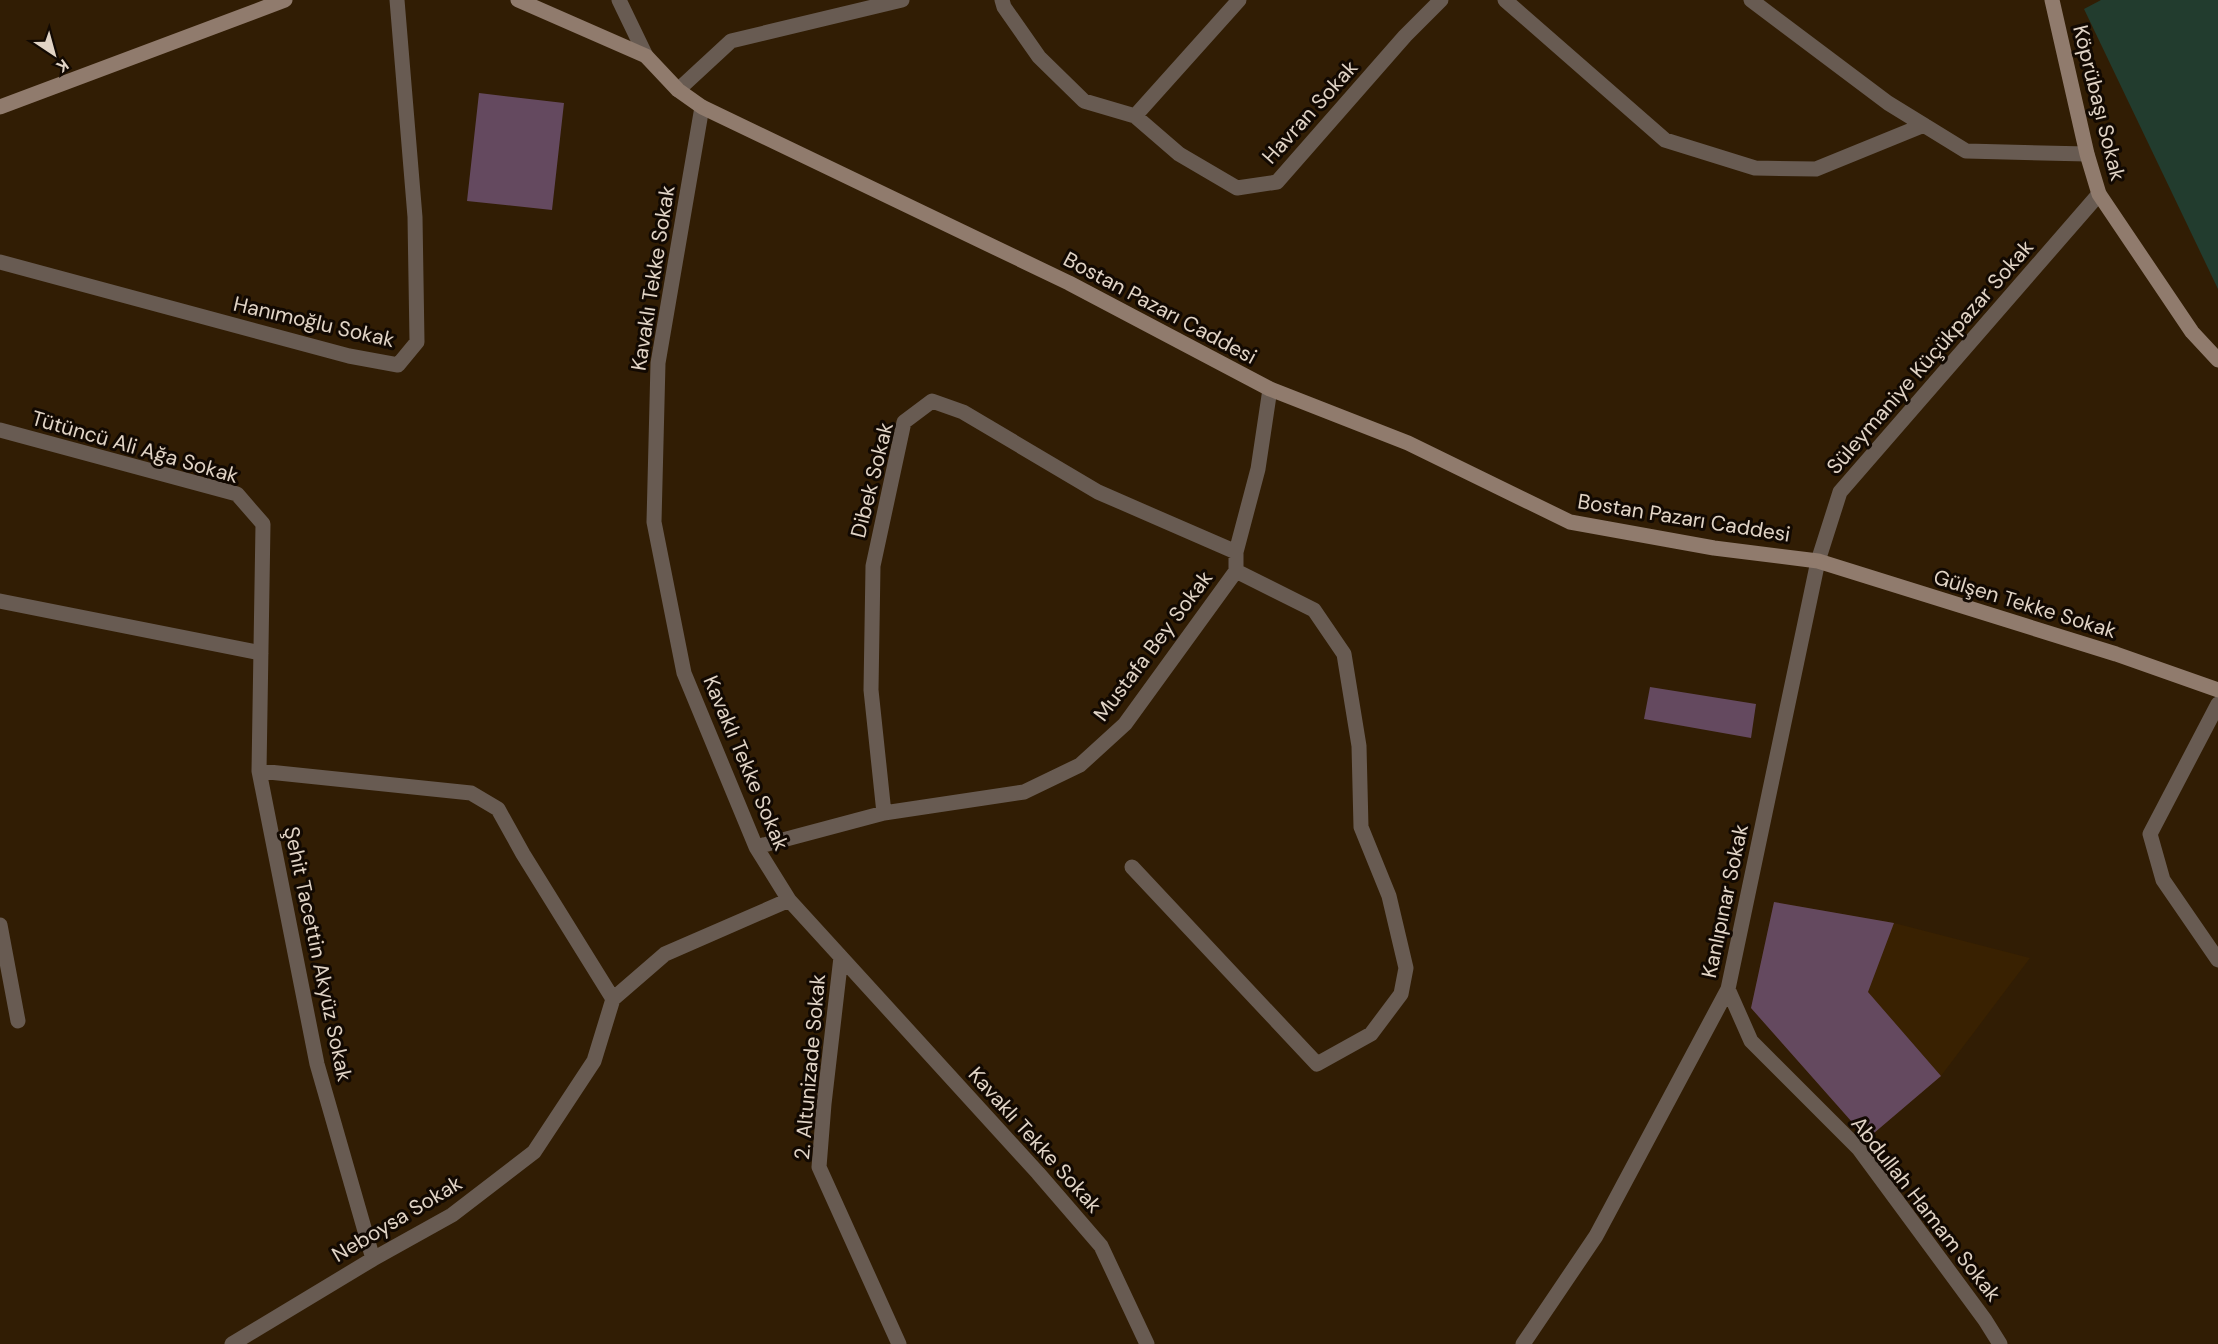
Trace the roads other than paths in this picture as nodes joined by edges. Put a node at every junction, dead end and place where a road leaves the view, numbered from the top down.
1 (285, 0) edge
2 (397, 0) edge
3 (518, 0) edge
4 (619, 0) edge
5 (902, 0) edge
6 (1002, 0) edge
7 (1239, 0) edge
8 (1441, 0) edge
9 (1505, 0) edge
10 (1751, 0) edge
11 (2052, 0) edge
12 (646, 56) junction
13 (678, 90) junction
14 (0, 106) edge
15 (702, 106) junction
16 (1135, 116) junction
17 (1924, 125) junction
18 (2087, 154) junction
19 (2100, 194) junction
20 (0, 262) edge
21 (2218, 360) edge
22 (1270, 389) junction
23 (0, 430) edge
24 (1236, 552) junction
25 (1818, 561) junction
26 (1236, 571) junction
27 (0, 601) edge
28 (261, 652) junction
29 (2218, 690) edge
30 (2218, 704) edge
31 (259, 771) junction
32 (884, 813) junction
33 (756, 847) junction
34 (1132, 867) dead end
35 (789, 900) junction
36 (0, 925) edge
37 (841, 957) junction
38 (2218, 960) edge
39 (1728, 989) junction
40 (613, 999) junction
41 (18, 1021) dead end
42 (373, 1259) junction
43 (231, 1344) edge
44 (899, 1344) edge
45 (1147, 1344) edge
46 (1523, 1344) edge
47 (2000, 1344) edge

1 - 14 street
2 - 20 street, Hanımoğlu Sokak
3 - 12 street, Bostan Pazarı Caddesi
4 - 12 street
5 - 13 street
6 - 16 street, Havran Sokak
7 - 16 street
8 - 16 street, Havran Sokak
9 - 17 street
10 - 17 street
11 - 18 street, Köprübaşı Sokak
12 - 13 street, Bostan Pazarı Caddesi
13 - 15 street, Bostan Pazarı Caddesi
15 - 22 street, Bostan Pazarı Caddesi
15 - 33 street, Kavaklı Tekke Sokak
17 - 18 street
18 - 19 street, Köprübaşı Sokak
19 - 21 street, Köprübaşı Sokak
19 - 25 street, Süleymaniye Küçükpazar Sokak
22 - 24 street, Mustafa Bey Sokak
22 - 25 street, Bostan Pazarı Caddesi
23 - 28 street, Tütüncü Ali Ağa Sokak
24 - 26 street, Mustafa Bey Sokak
24 - 32 street, Dibek Sokak
25 - 29 street, Gülşen Tekke Sokak
25 - 39 street, Kanlıpınar Sokak
26 - 32 street, Mustafa Bey Sokak
26 - 34 street
27 - 28 street
28 - 31 street, Şehit Tacettin Akyüz Sokak
30 - 38 street
31 - 40 street
31 - 42 street, Şehit Tacettin Akyüz Sokak
32 - 33 street, Mustafa Bey Sokak
33 - 35 street, Kavaklı Tekke Sokak
35 - 37 street, Kavaklı Tekke Sokak
35 - 40 street
36 - 41 street
37 - 44 street, 2. Altunizade Sokak
37 - 45 street, Kavaklı Tekke Sokak
39 - 46 street, Kanlıpınar Sokak
39 - 47 street, Abdullah Hamam Sokak
40 - 42 street, Neboysa Sokak
42 - 43 street, Neboysa Sokak

